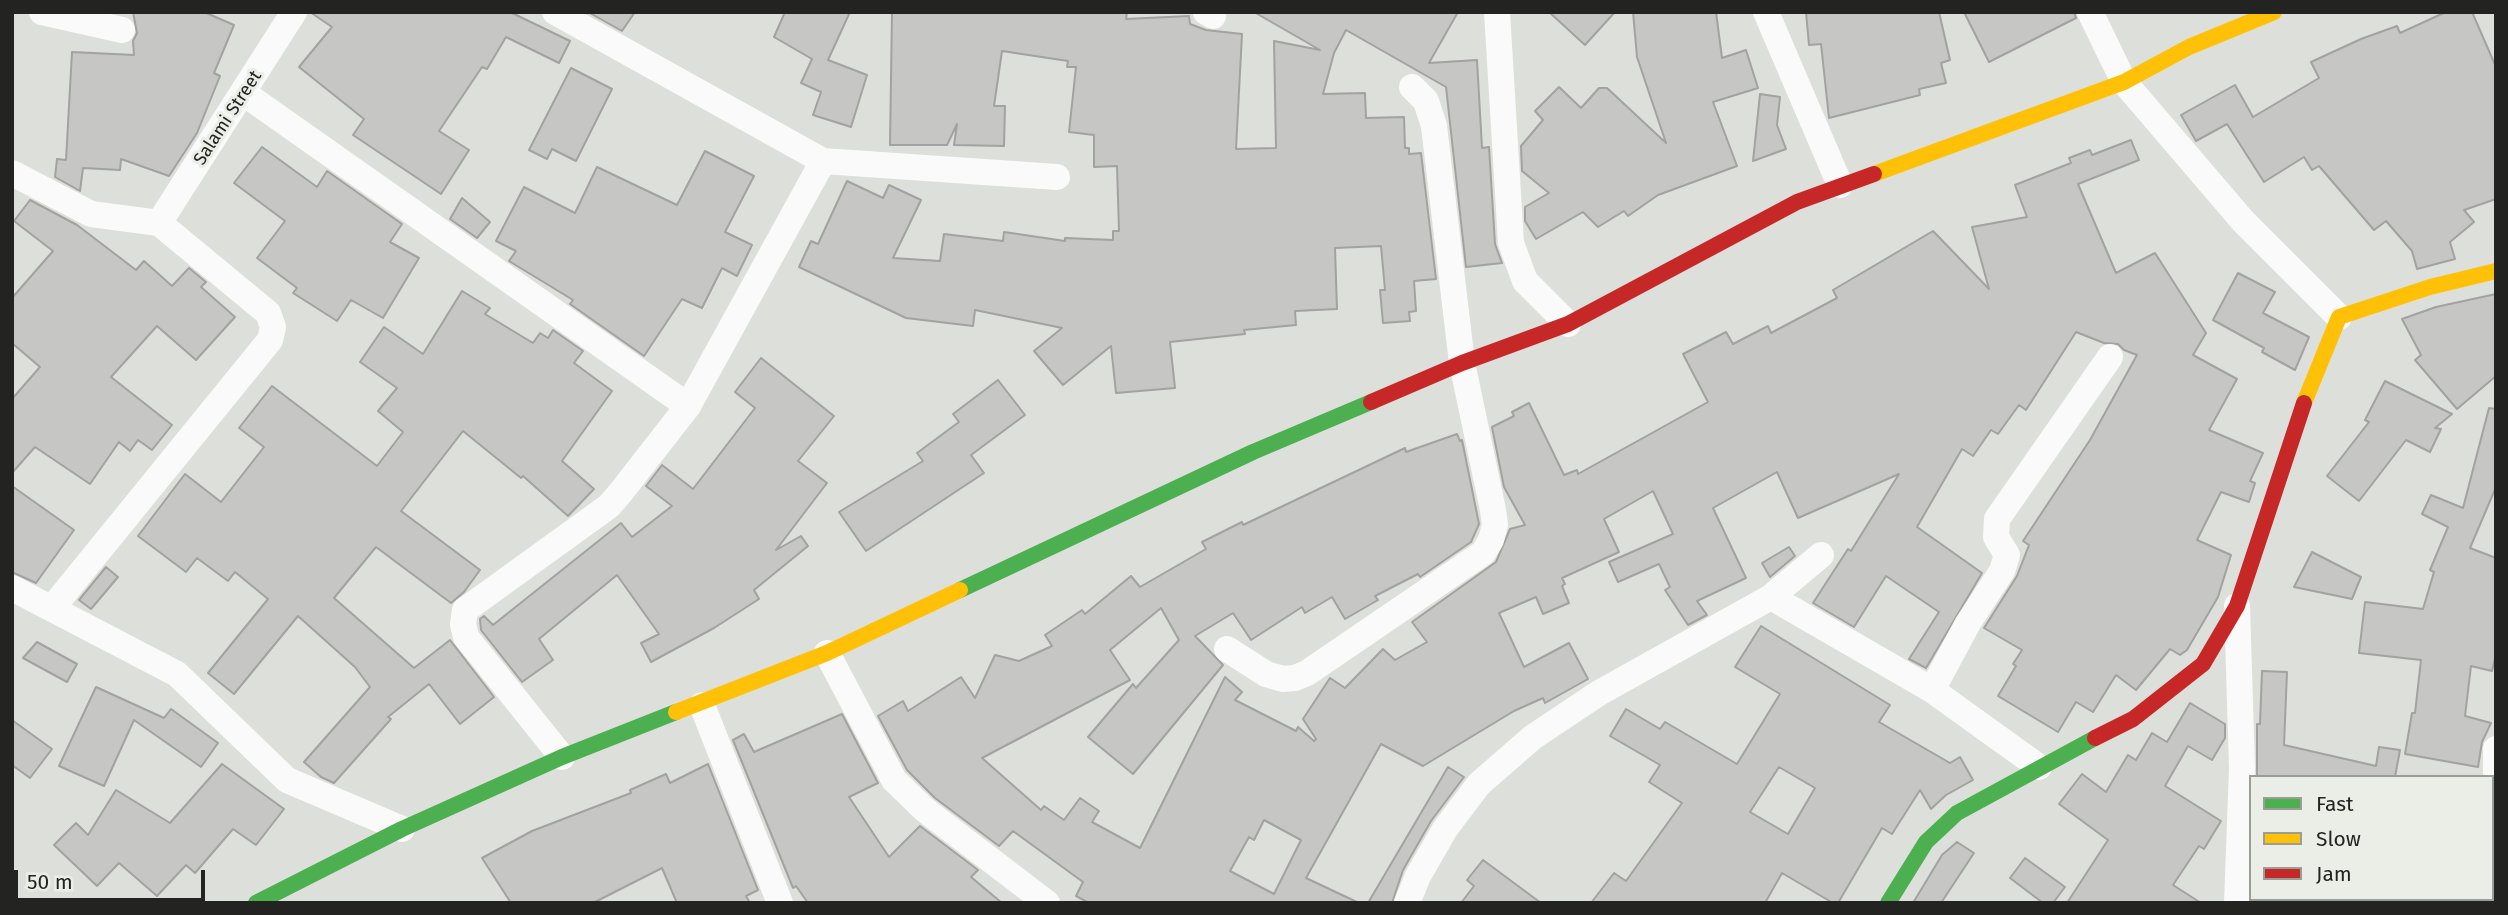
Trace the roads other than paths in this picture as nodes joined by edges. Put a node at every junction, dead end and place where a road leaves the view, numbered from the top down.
1 (42, 12) edge
2 (294, 12) edge
3 (555, 12) edge
4 (1497, 12) edge
5 (1766, 12) edge
6 (2090, 12) edge
7 (2274, 12) edge
8 (122, 30) dead end
9 (2124, 82) junction
10 (1412, 87) dead end
11 (244, 94) junction
12 (823, 161) junction
13 (12, 173) edge
14 (1056, 177) dead end
15 (1840, 186) junction
16 (159, 223) junction
17 (2496, 271) edge
18 (2339, 317) junction
19 (1568, 324) junction
20 (2110, 357) dead end
21 (1462, 363) junction
22 (688, 406) junction
23 (1821, 555) dead end
24 (12, 588) edge
25 (1771, 597) junction
26 (53, 607) junction
27 (2237, 607) junction
28 (1227, 649) dead end
29 (827, 653) junction
30 (1932, 690) junction
31 (702, 705) junction
32 (2496, 749) edge
33 (562, 757) junction
34 (2039, 767) junction
35 (2496, 772) edge
36 (402, 830) junction
37 (292, 896) edge
38 (257, 903) edge
39 (780, 903) edge
40 (1047, 903) edge
41 (1407, 903) edge
42 (1888, 903) edge
43 (2237, 903) edge

1 - 8 street
2 - 11 street, Salami Street
3 - 12 street
4 - 19 street
5 - 15 street
6 - 9 street
7 - 9 street
9 - 15 street
9 - 18 street
10 - 21 street
11 - 16 street, Salami Street
11 - 22 street
12 - 14 street
12 - 22 street
13 - 16 street
15 - 19 street
16 - 26 street
17 - 18 street
18 - 27 street
19 - 21 street
20 - 30 street
21 - 28 street
21 - 29 street
22 - 33 street
23 - 25 street
24 - 26 street
25 - 30 street
25 - 41 street
26 - 36 street
27 - 34 street
27 - 43 street
29 - 31 street
29 - 40 street
30 - 34 street
31 - 33 street
31 - 39 street
32 - 35 street
33 - 36 street
34 - 42 street
36 - 37 street
37 - 38 street

